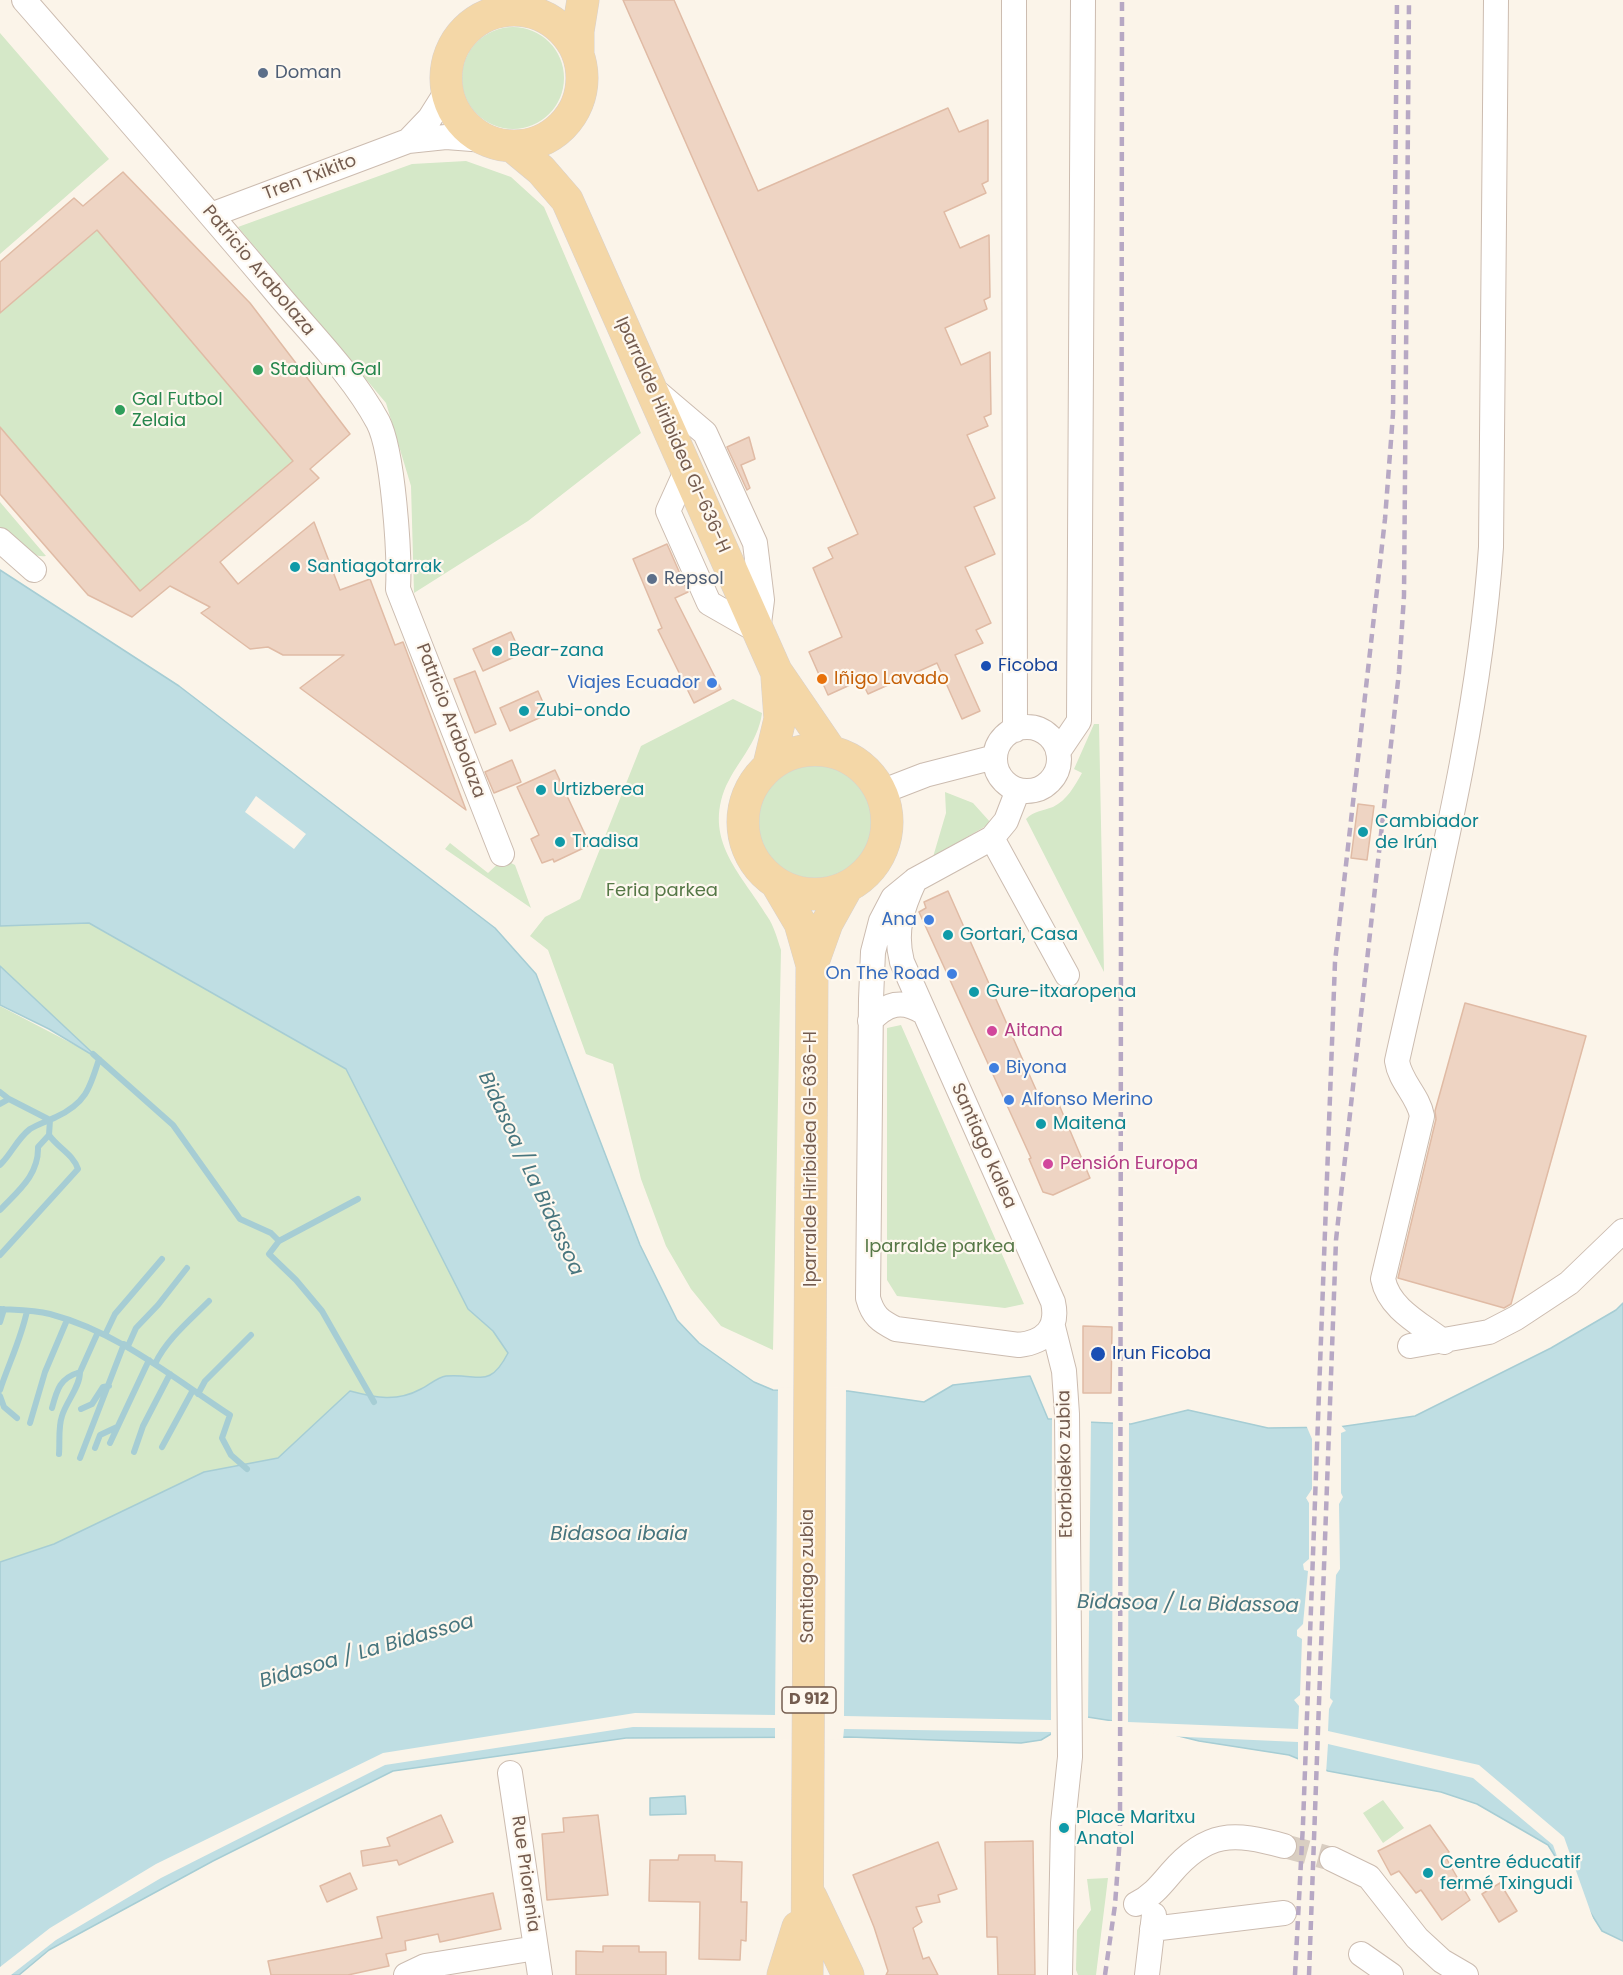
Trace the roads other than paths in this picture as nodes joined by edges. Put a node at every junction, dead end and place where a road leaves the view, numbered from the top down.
1 (24, 0) edge
2 (583, 0) edge
3 (1014, 0) edge
4 (1083, 0) edge
5 (1496, 0) edge
6 (524, 5) edge
7 (470, 13) edge
8 (578, 54) junction
9 (447, 91) junction
10 (568, 119) junction
11 (408, 141) junction
12 (498, 143) junction
13 (567, 200) junction
14 (211, 215) junction
15 (650, 386) junction
16 (0, 540) edge
17 (34, 570) dead end
18 (758, 631) junction
19 (776, 671) junction
20 (1014, 730) junction
21 (830, 750) junction
22 (1058, 752) junction
23 (995, 758) junction
24 (770, 765) junction
25 (1018, 790) junction
26 (881, 792) junction
27 (992, 838) junction
28 (502, 854) dead end
29 (915, 880) junction
30 (777, 884) junction
31 (847, 886) junction
32 (812, 965) junction
33 (1066, 975) dead end
34 (923, 1012) junction
35 (870, 1021) junction
36 (1623, 1231) edge
37 (1053, 1327) junction
38 (1444, 1342) junction
39 (1410, 1346) dead end
40 (810, 1352) joint
41 (510, 1773) dead end
42 (1284, 1846) tunnel mouth
43 (1332, 1859) tunnel mouth
44 (1161, 1886) junction
45 (808, 1892) junction
46 (1136, 1904) dead end
47 (1284, 1913) dead end
48 (1152, 1929) junction
49 (536, 1948) junction
50 (1361, 1954) dead end
51 (406, 1975) edge
52 (540, 1975) edge
53 (783, 1975) edge
54 (807, 1975) edge
55 (848, 1975) edge
56 (1060, 1975) edge
57 (1147, 1975) edge
58 (1390, 1975) edge
59 (1466, 1975) edge

1 - 14 street, Patricio Arabolaza
2 - 8 main road
3 - 20 street
4 - 22 street
5 - 38 street
6 - 7 main road
6 - 8 main road
7 - 9 main road
8 - 10 main road
9 - 11 street, Tren Txikito
9 - 12 main road
10 - 12 main road
10 - 13 main road, Iparralde Hiribidea GI-636-H
11 - 12 street, Tren Txikito
11 - 14 street, Tren Txikito
12 - 13 main road, Iparralde Hiribidea GI-636-H
13 - 15 main road, Iparralde Hiribidea GI-636-H
14 - 28 street, Patricio Arabolaza
15 - 18 main road, Iparralde Hiribidea GI-636-H
15 - 18 street
16 - 17 street
18 - 19 main road, Iparralde Hiribidea GI-636-H
19 - 21 main road, Iparralde Hiribidea GI-636-H
19 - 24 main road, Iparralde Hiribidea GI-636-H
20 - 22 street
20 - 23 street
21 - 24 main road, Iparralde Hiribidea GI-636-H
21 - 26 main road, Iparralde Hiribidea GI-636-H
22 - 25 street
23 - 25 street
23 - 26 street
24 - 30 main road, Iparralde Hiribidea GI-636-H
25 - 27 street
26 - 31 main road, Iparralde Hiribidea GI-636-H
27 - 29 street
27 - 33 street
29 - 34 street, Santiago kalea
29 - 35 street
30 - 31 main road, Iparralde Hiribidea GI-636-H
30 - 32 main road, Iparralde Hiribidea GI-636-H
31 - 32 main road, Iparralde Hiribidea GI-636-H
32 - 40 main road, Iparralde Hiribidea GI-636-H
34 - 35 street
34 - 37 street, Santiago kalea
35 - 37 street
36 - 38 street
37 - 56 street, Etorbideko zubia
38 - 39 street
40 - 45 main road, Santiago zubia / D 912
41 - 49 street, Rue Priorenia
42 - 44 street
43 - 59 street
44 - 46 street
44 - 48 street
45 - 53 main road
45 - 54 main road, D 912
45 - 55 main road
47 - 48 street
48 - 57 street
49 - 51 street
49 - 52 street, Rue Priorenia
50 - 58 street

